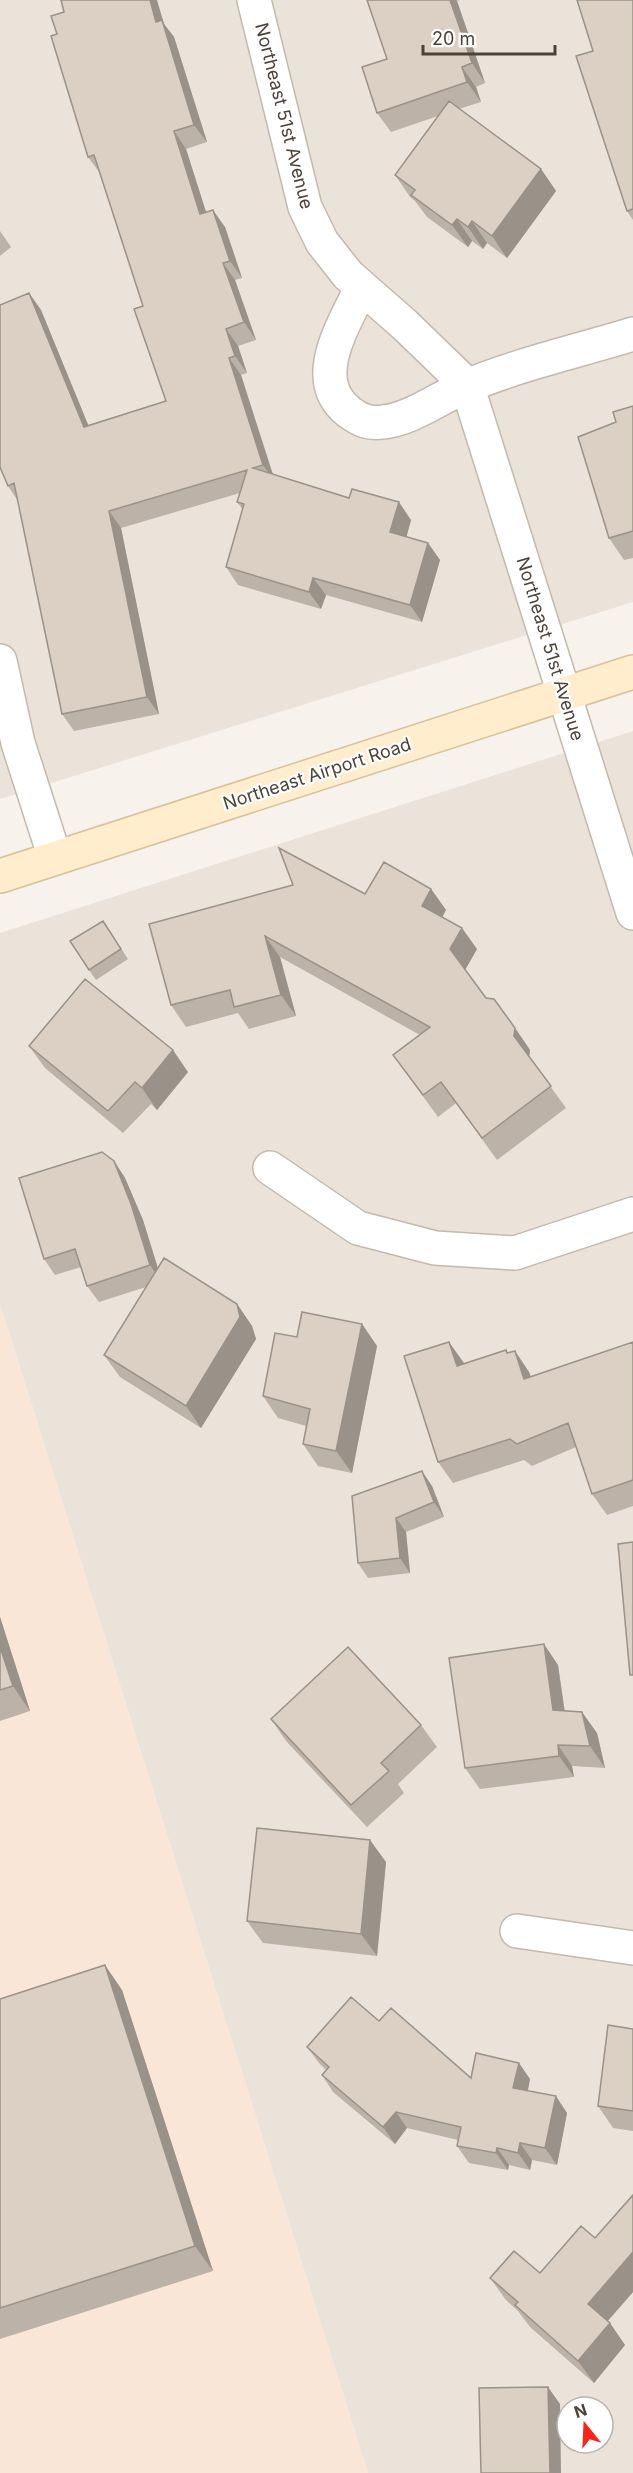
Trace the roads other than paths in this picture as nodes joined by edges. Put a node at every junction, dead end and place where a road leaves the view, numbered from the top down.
1 (254, 0) edge
2 (362, 288) junction
3 (633, 334) edge
4 (467, 386) junction
5 (0, 661) edge
6 (633, 672) edge
7 (565, 693) junction
8 (55, 858) junction
9 (0, 876) edge
10 (633, 913) edge
11 (270, 1168) dead end
12 (633, 1214) edge
13 (517, 1931) dead end
14 (633, 1948) edge

1 - 2 street, Northeast 51st Avenue
2 - 4 street, Northeast 51st Avenue
2 - 4 street
3 - 4 street
4 - 7 street, Northeast 51st Avenue
5 - 8 street
6 - 7 street, Northeast Airport Road
7 - 8 street, Northeast Airport Road
7 - 10 street, Northeast 51st Avenue
8 - 9 street, Northeast Airport Road
11 - 12 street
13 - 14 street

